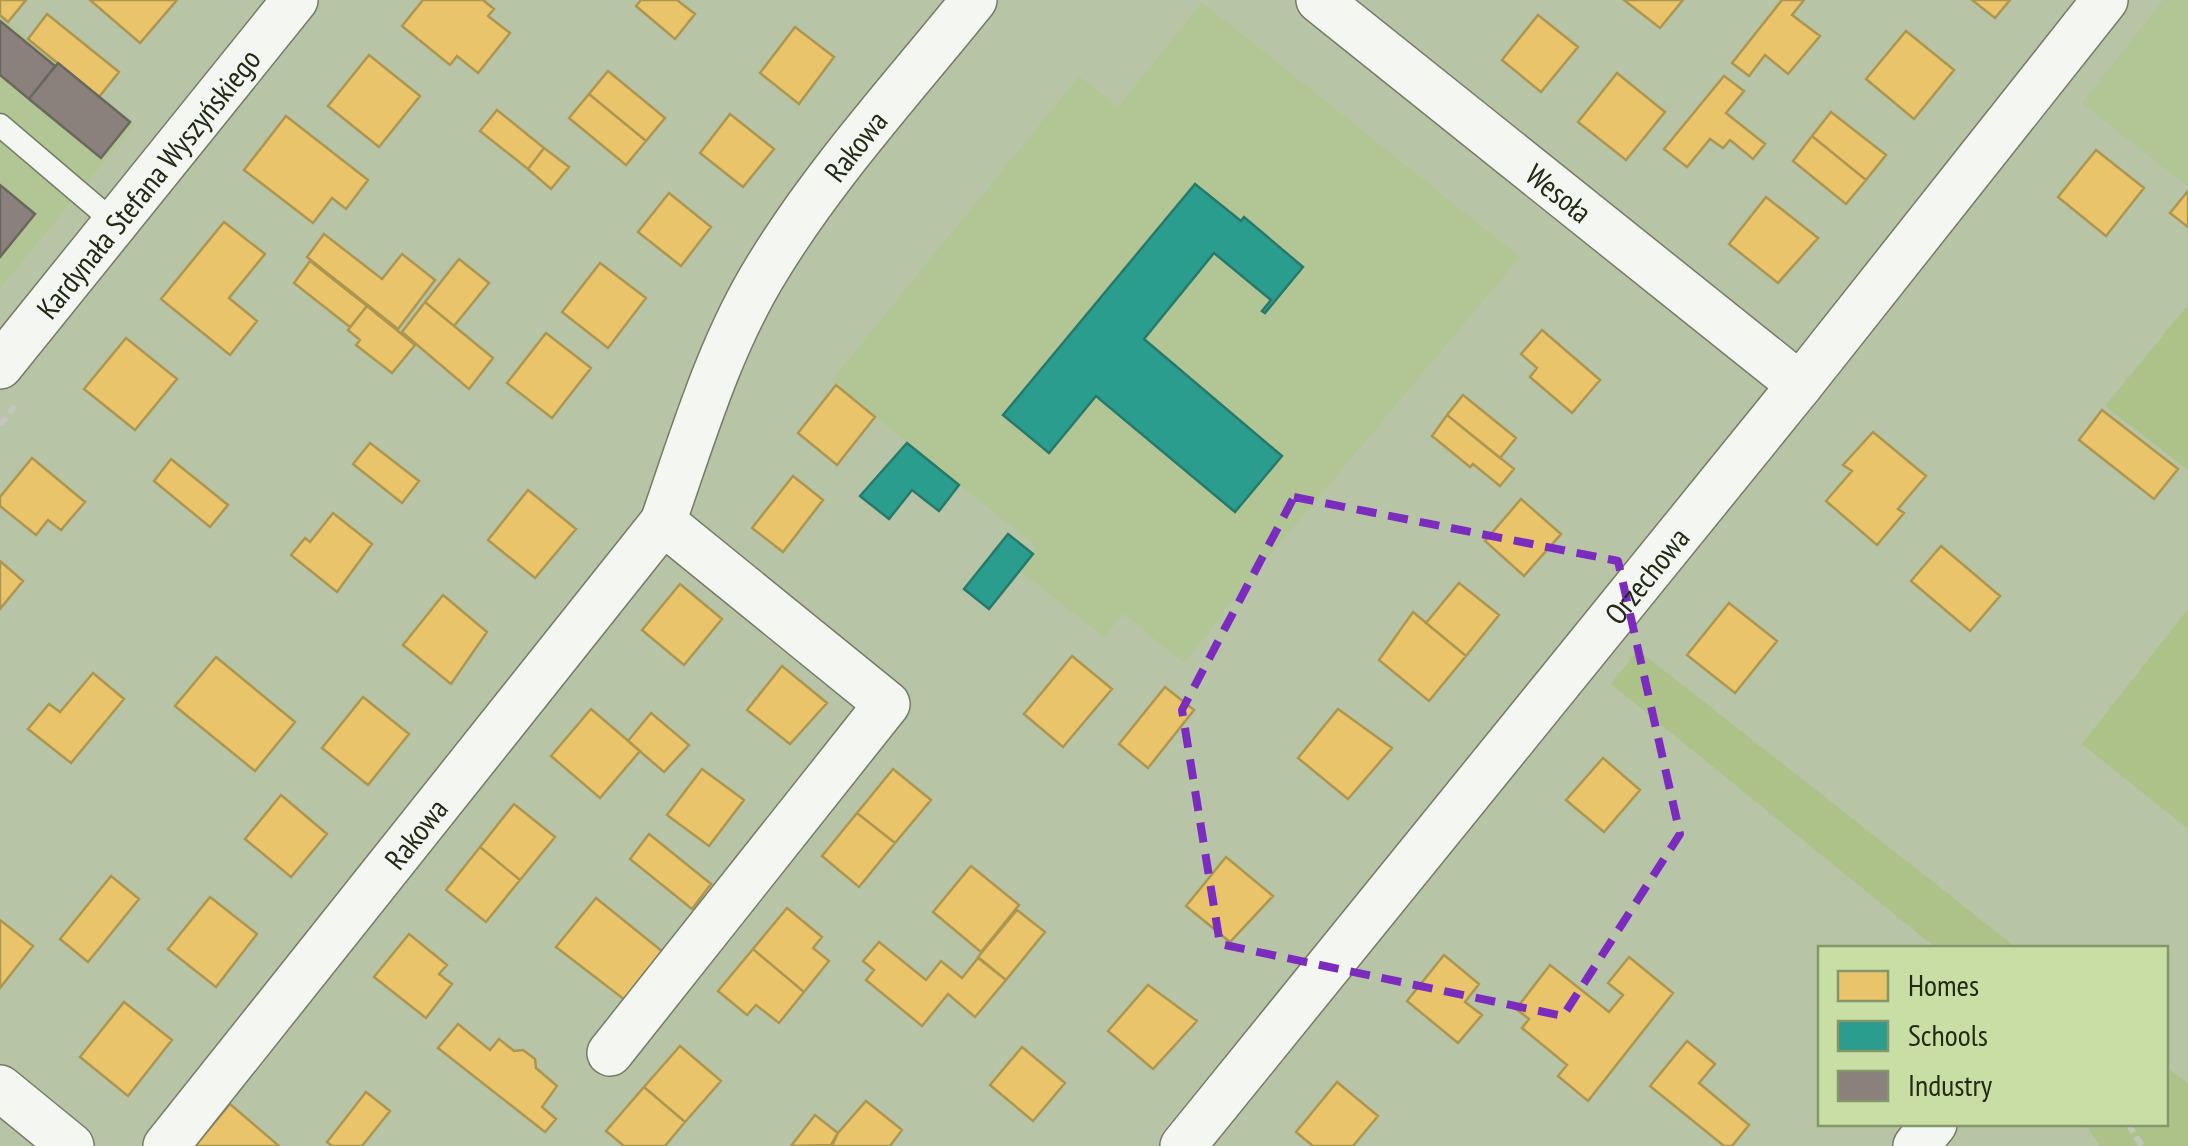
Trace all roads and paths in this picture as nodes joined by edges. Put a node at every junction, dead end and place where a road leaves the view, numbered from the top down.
1 (974, 0) edge
2 (1319, 0) edge
3 (2105, 0) edge
4 (283, 4) edge
5 (0, 125) edge
6 (116, 222) junction
7 (0, 366) edge
8 (1800, 385) junction
9 (663, 522) junction
10 (610, 1053) dead end
11 (0, 1088) edge
12 (1932, 1126) edge
13 (71, 1146) edge
14 (166, 1146) edge
15 (1183, 1146) edge
16 (1916, 1146) edge

1 - 9 street, Rakowa
2 - 8 street, Wesoła
3 - 8 street, Orzechowa
4 - 6 street, Kardynała Stefana Wyszyńskiego
5 - 6 lane
6 - 7 street, Kardynała Stefana Wyszyńskiego
8 - 15 street, Orzechowa
9 - 10 street
9 - 14 street, Rakowa
11 - 13 street
12 - 16 street

